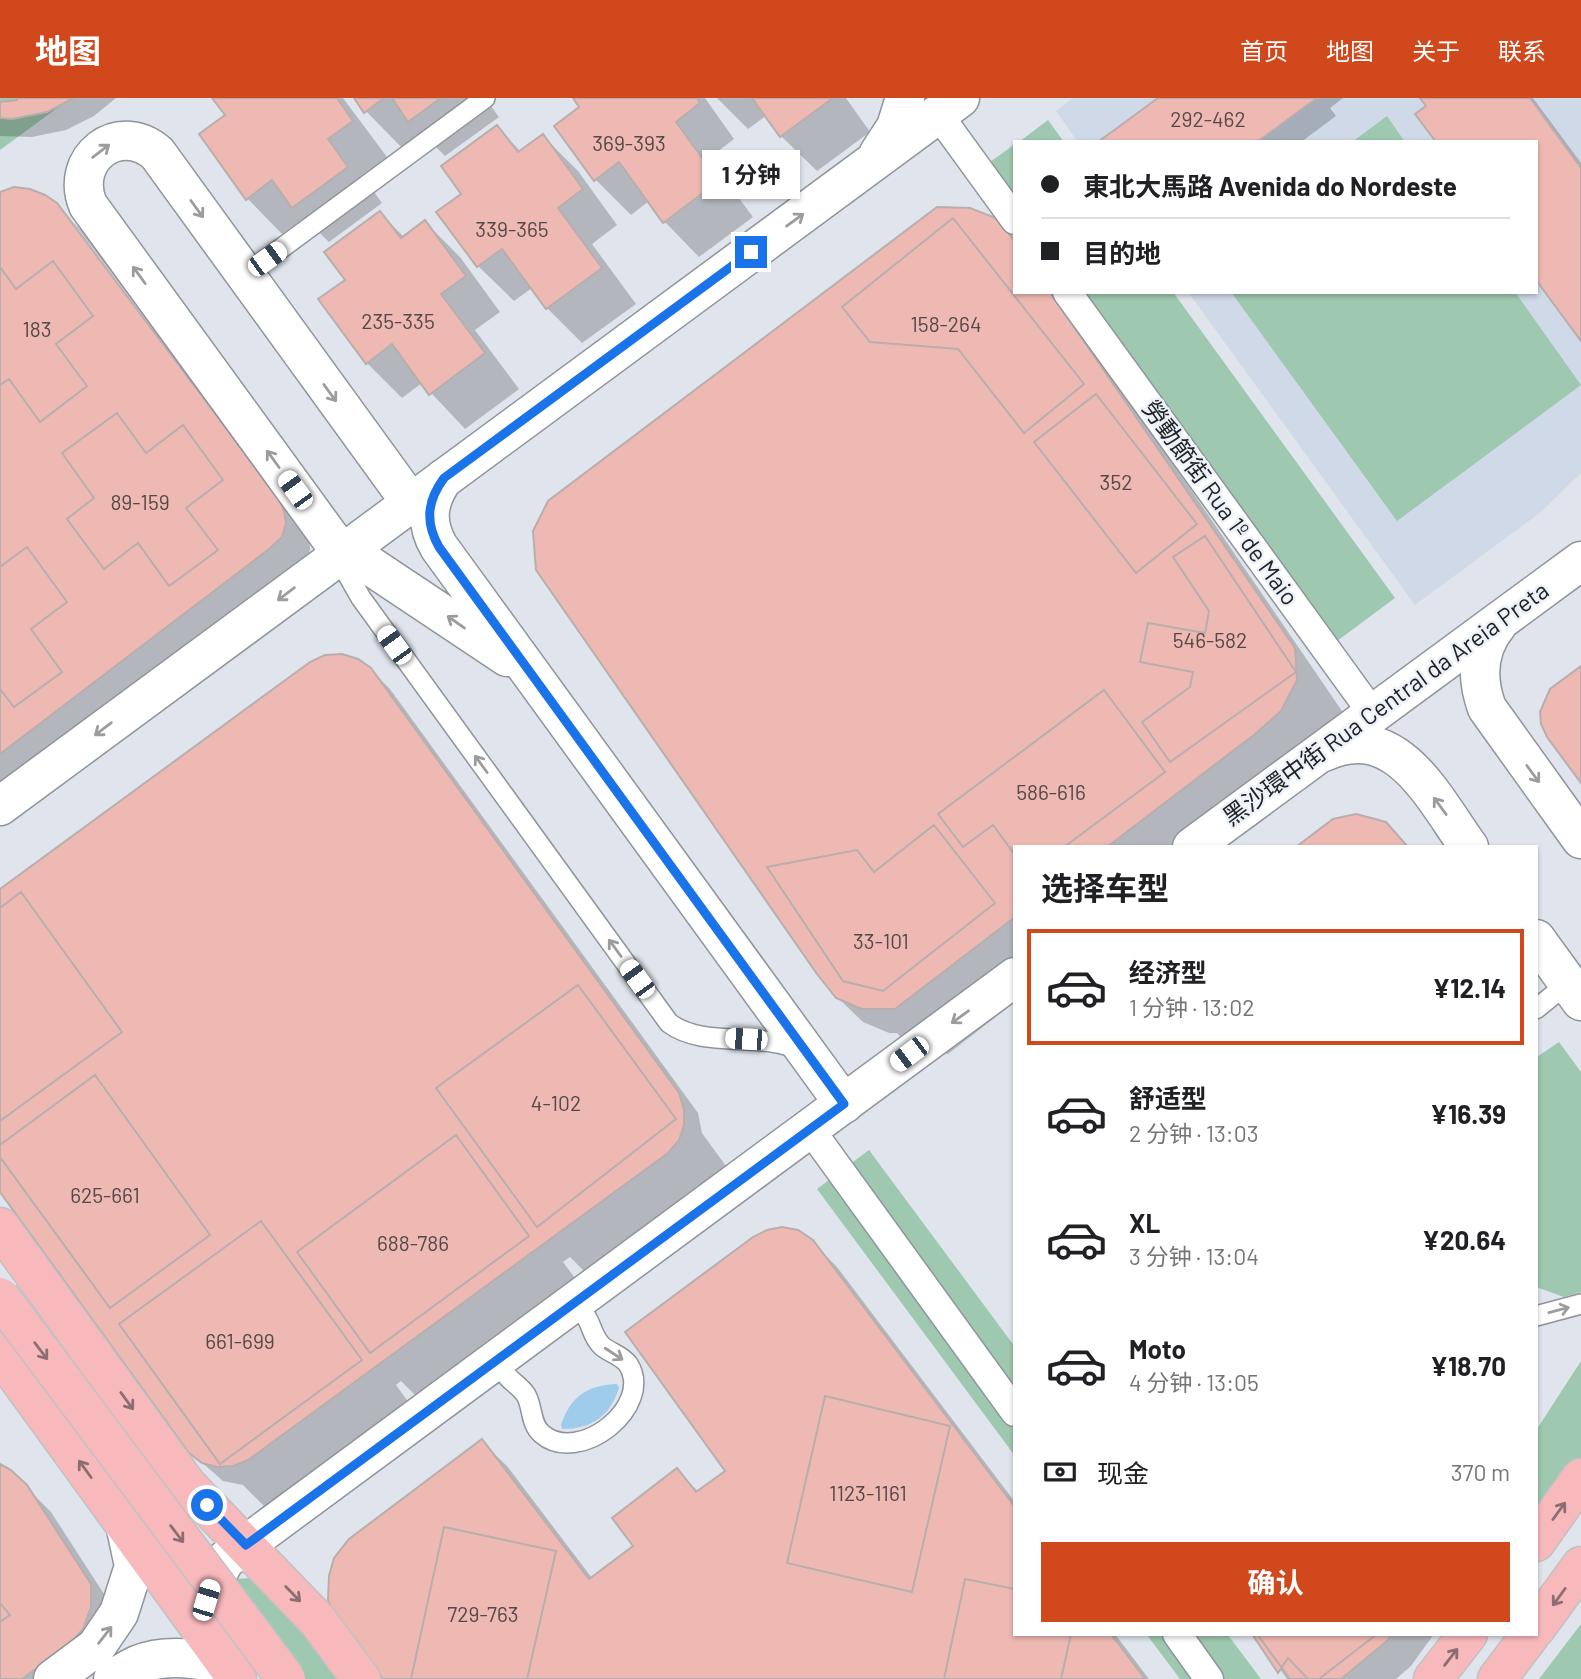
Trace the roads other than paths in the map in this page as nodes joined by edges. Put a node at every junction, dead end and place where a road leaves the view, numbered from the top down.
1 (485, 98) edge
2 (905, 98) edge
3 (949, 106) edge
4 (861, 172) junction
5 (1013, 217) edge
6 (245, 275) junction
7 (1068, 294) edge
8 (444, 478) junction
9 (411, 503) junction
10 (342, 554) junction
11 (1581, 561) edge
12 (1504, 617) junction
13 (532, 674) junction
14 (1373, 714) junction
15 (1319, 754) junction
16 (0, 806) edge
17 (1581, 839) edge
18 (1195, 845) edge
19 (1468, 845) edge
20 (1538, 942) edge
21 (1013, 978) edge
22 (1575, 992) edge
23 (1538, 1008) edge
24 (806, 1053) junction
25 (844, 1104) junction
26 (810, 1129) junction
27 (0, 1227) edge
28 (0, 1297) edge
29 (1581, 1304) edge
30 (570, 1306) junction
31 (1538, 1315) edge
32 (0, 1353) edge
33 (501, 1357) junction
34 (16, 1390) edge
35 (1013, 1409) edge
36 (1581, 1478) edge
37 (187, 1485) junction
38 (308, 1499) junction
39 (125, 1524) junction
40 (1538, 1539) edge
41 (246, 1545) junction
42 (1581, 1566) edge
43 (1538, 1625) edge
44 (1178, 1636) edge
45 (1466, 1636) edge
46 (1529, 1636) edge
47 (207, 1638) junction
48 (233, 1673) edge
49 (53, 1679) edge
50 (113, 1679) edge
51 (286, 1679) edge
52 (360, 1679) edge
53 (1209, 1679) edge
54 (1433, 1679) edge
55 (1497, 1679) edge

1 - 6 lane
2 - 4 street
3 - 4 street
3 - 5 street
8 -> 4 street
6 -> 9 street
10 -> 6 street
7 - 14 street, 勞動節街 Rua 1º de Maio
8 - 9 street
8 - 13 street
9 - 10 street
13 -> 10 street
10 -> 16 street
24 -> 10 lane
11 - 12 street, 黑沙環中街 Rua Central da Areia Preta
12 - 14 street, 黑沙環中街 Rua Central da Areia Preta
12 -> 17 street
13 - 24 street
14 - 15 street, 黑沙環中街 Rua Central da Areia Preta
15 - 18 street, 黑沙環中街 Rua Central da Areia Preta
19 -> 15 street
20 - 22 street
21 -> 25 street
22 - 23 lane
24 - 25 street
25 - 26 street
26 - 30 street
26 - 35 street
27 -> 37 main road
28 -> 51 main road, bridge
31 -> 29 lane
30 - 33 street
30 -> 33 lane
32 - 34 main road
33 - 38 street
39 -> 34 main road
40 -> 36 main road
37 - 38 street
37 - 41 main road
38 - 41 street
39 - 47 main road
49 -> 39 street
41 - 47 street
41 -> 52 main road
42 -> 43 main road
44 - 53 street
54 -> 45 main road
46 - 55 main road
47 - 48 main road
48 - 50 street

